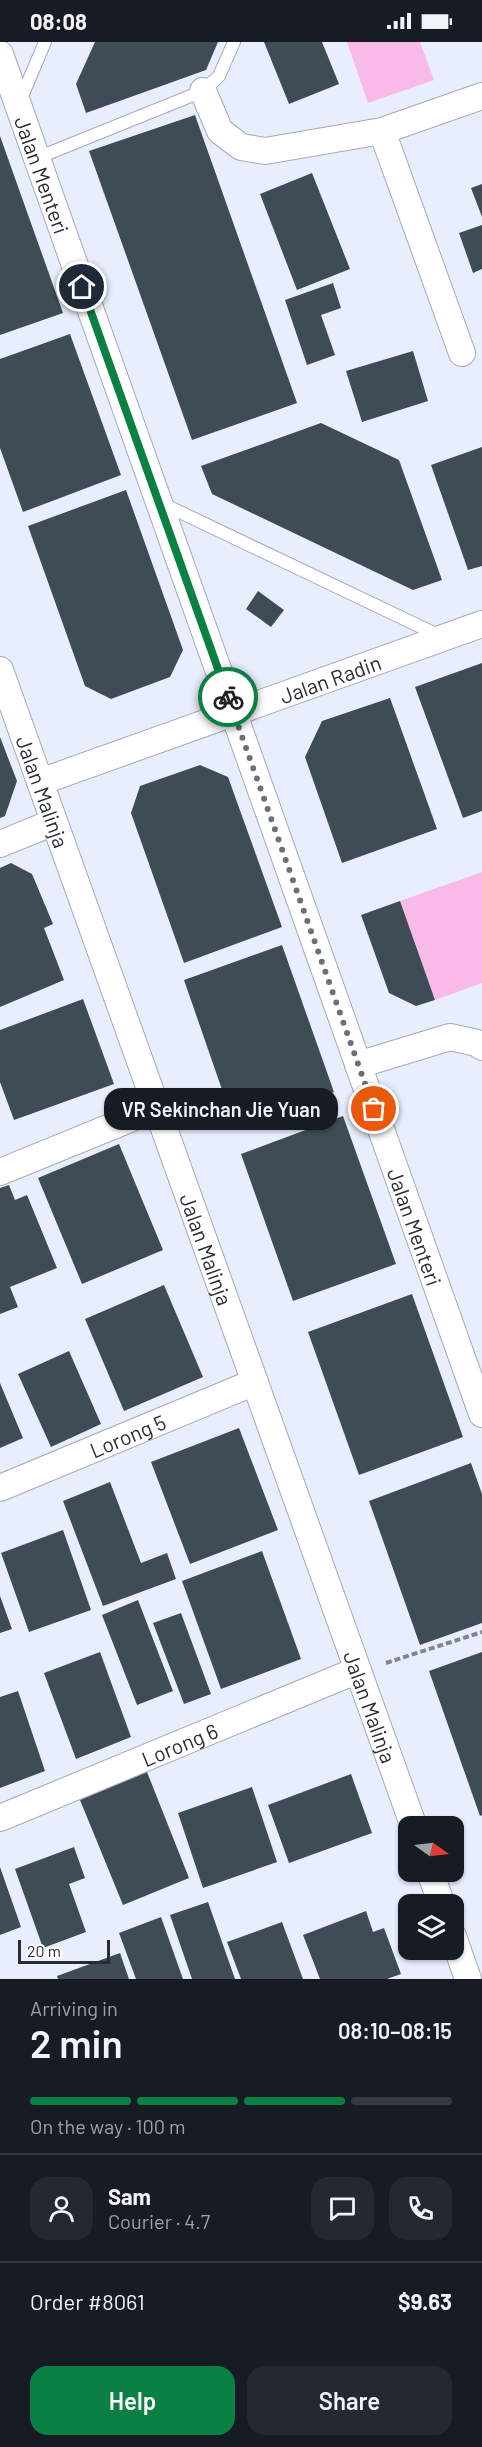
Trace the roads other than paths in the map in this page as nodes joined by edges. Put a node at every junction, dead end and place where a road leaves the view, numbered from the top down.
1 (45, 42) edge
2 (234, 42) edge
3 (0, 54) edge
4 (203, 91) junction
5 (482, 96) edge
6 (18, 105) junction
7 (382, 131) junction
8 (37, 158) junction
9 (462, 353) dead end
10 (159, 502) junction
11 (482, 624) edge
12 (444, 638) junction
13 (0, 670) edge
14 (234, 713) junction
15 (40, 782) junction
16 (54, 822) junction
17 (0, 844) edge
18 (482, 1047) edge
19 (358, 1065) junction
20 (157, 1108) junction
21 (0, 1172) edge
22 (255, 1382) junction
23 (482, 1414) edge
24 (0, 1488) edge
25 (358, 1670) junction
26 (410, 1816) edge
27 (0, 1818) edge
28 (461, 1960) edge
29 (468, 1979) edge

1 - 6 lane
2 - 4 lane
3 - 6 street, Jalan Menteri
4 - 7 street
4 - 8 lane
5 - 7 street
6 - 8 street, Jalan Menteri
7 - 9 street
8 - 10 street, Jalan Menteri
10 - 12 lane
10 - 14 street, Jalan Menteri
11 - 12 street, Jalan Radin
12 - 14 street, Jalan Radin
13 - 15 street, Jalan Malinja
14 - 15 street, Jalan Radin
14 - 19 street, Jalan Menteri
15 - 16 street, Jalan Malinja
16 - 17 street
16 - 20 street, Jalan Malinja
18 - 19 street
19 - 23 street, Jalan Menteri
20 - 21 street
20 - 22 street, Jalan Malinja
22 - 24 street, Lorong 5
22 - 25 street, Jalan Malinja
25 - 26 street, Jalan Malinja
25 - 27 street, Lorong 6
28 - 29 street

